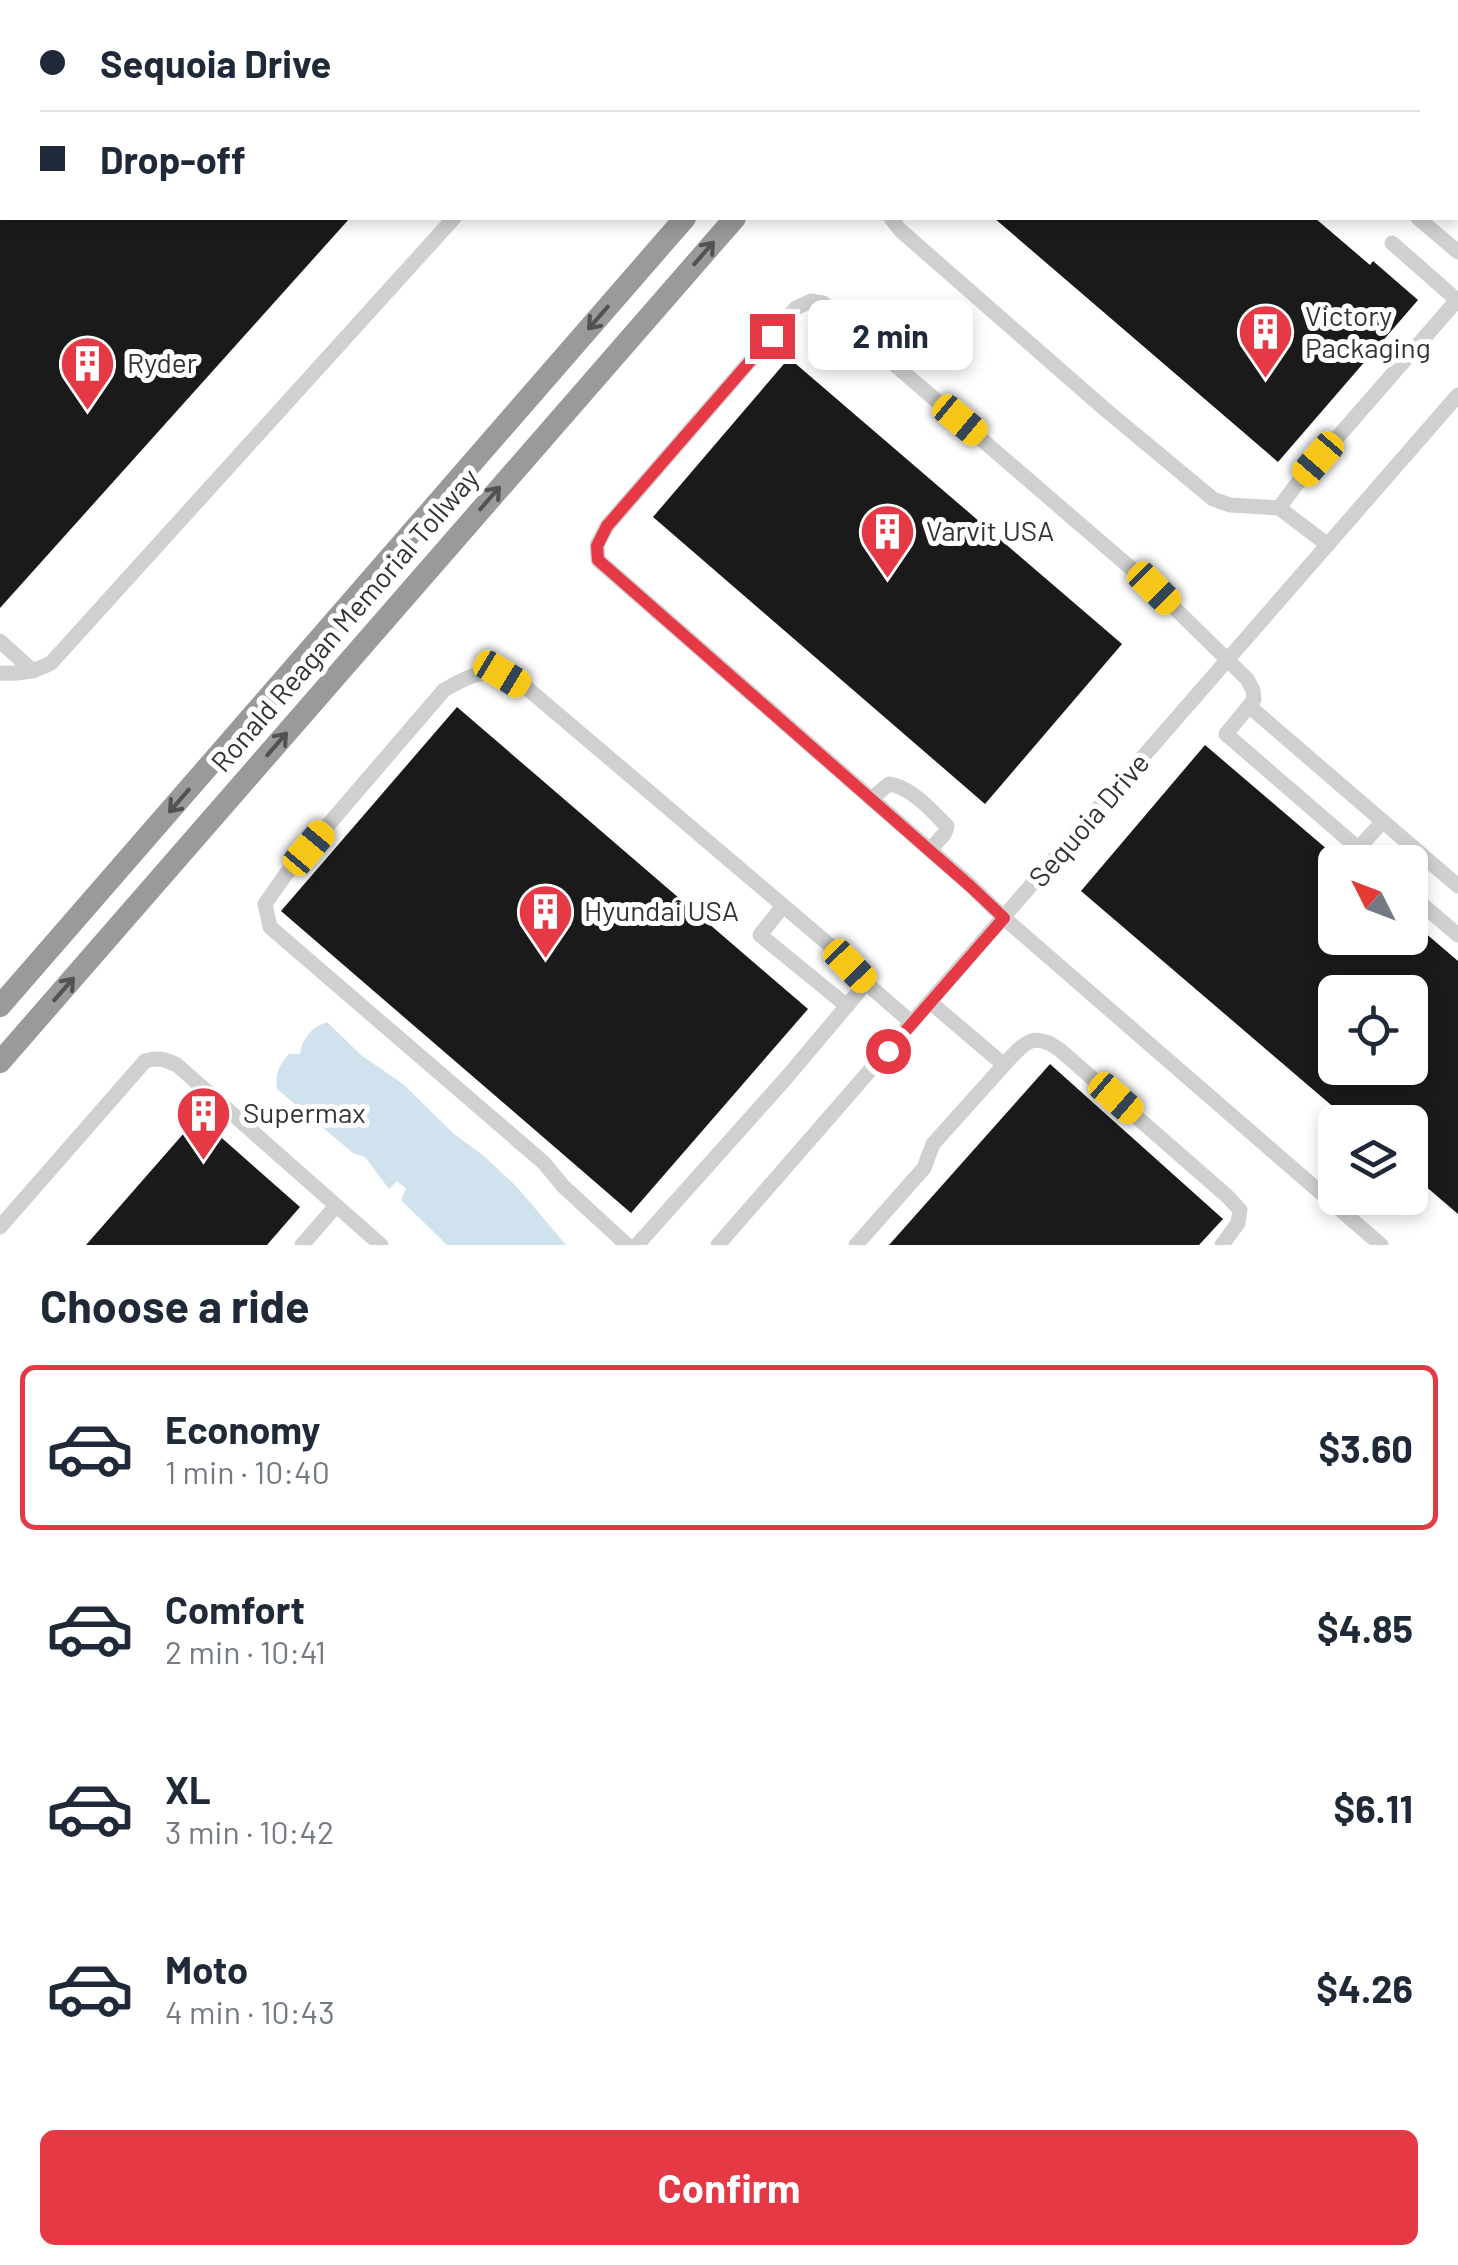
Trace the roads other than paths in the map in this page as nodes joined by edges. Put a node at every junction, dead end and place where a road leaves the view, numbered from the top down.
1 (452, 220) edge
2 (683, 220) edge
3 (733, 220) edge
4 (892, 220) edge
5 (1420, 220) edge
6 (1392, 243) dead end
7 (1458, 252) edge
8 (1458, 300) edge
9 (1458, 394) edge
10 (1444, 411) junction
11 (1458, 424) edge
12 (1280, 508) junction
13 (1328, 545) junction
14 (0, 642) edge
15 (1226, 662) junction
16 (32, 671) junction
17 (0, 673) edge
18 (1250, 707) junction
19 (871, 799) junction
20 (1382, 821) junction
21 (1353, 845) edge
22 (1361, 845) edge
23 (930, 850) junction
24 (1458, 886) edge
25 (782, 906) junction
26 (1428, 910) edge
27 (1004, 918) junction
28 (1458, 936) edge
29 (866, 983) junction
30 (930, 1002) junction
31 (0, 1006) edge
32 (847, 1006) junction
33 (912, 1023) junction
34 (0, 1062) edge
35 (1004, 1065) junction
36 (336, 1206) junction
37 (0, 1227) edge
38 (302, 1245) edge
39 (381, 1245) edge
40 (626, 1245) edge
41 (637, 1245) edge
42 (718, 1245) edge
43 (856, 1245) edge
44 (1222, 1245) edge
45 (1381, 1245) edge

1 - 16 street
2 -> 31 highway, Ronald Reagan Memorial Tollway
34 -> 3 highway, Ronald Reagan Memorial Tollway
4 - 12 street
5 - 7 street
6 - 8 street
8 - 12 street
9 - 10 street, Sequoia Drive
10 - 11 street
10 - 13 street, Sequoia Drive
12 - 13 street
13 - 15 street, Sequoia Drive
14 - 16 street
15 - 18 street
15 - 19 street
15 - 27 street, Sequoia Drive
16 - 17 street
18 - 20 street
18 - 21 street
19 - 23 street
19 - 23 street
20 - 22 street
20 - 24 street
23 - 27 street
25 - 29 street
25 - 32 street
25 - 40 street
26 - 28 street
27 - 30 street, Sequoia Drive
27 - 45 street
29 - 32 street
29 - 33 street
30 - 33 street, Sequoia Drive
30 - 35 street
32 - 41 street
33 - 42 street, Sequoia Drive
35 - 43 street
35 - 44 street
36 - 37 street
36 - 38 street
36 - 39 street

